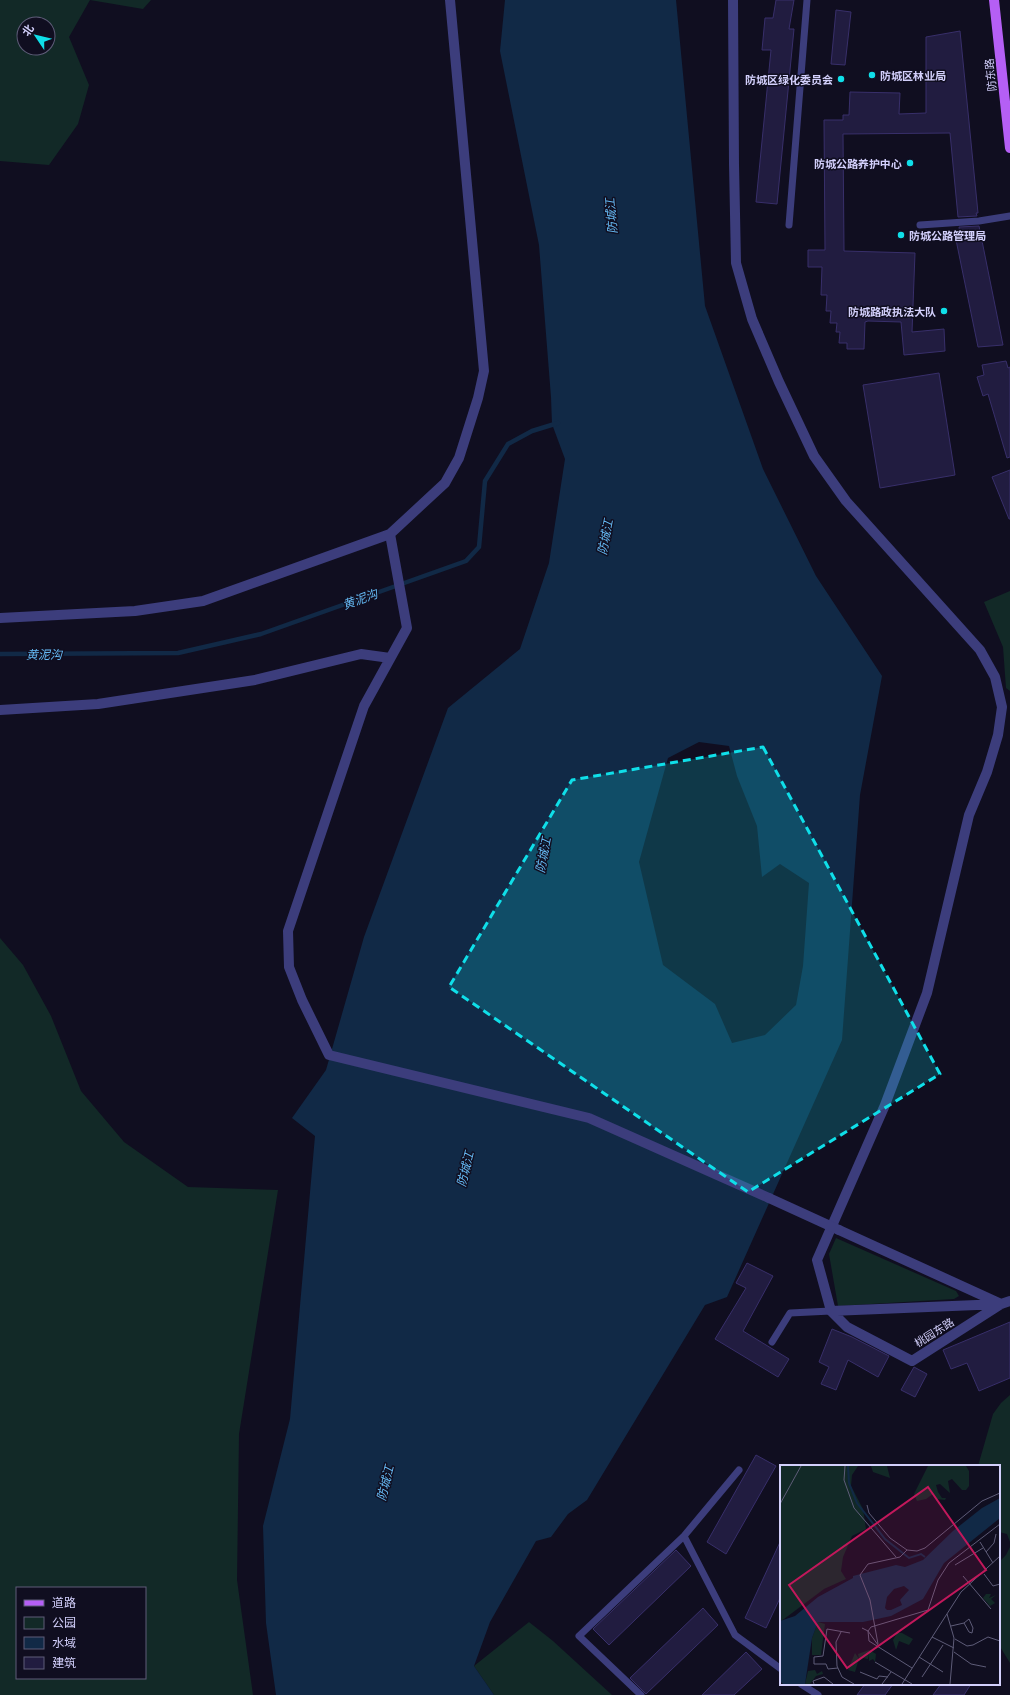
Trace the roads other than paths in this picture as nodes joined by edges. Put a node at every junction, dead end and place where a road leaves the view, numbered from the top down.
1 (450, 0) edge
2 (733, 0) edge
3 (807, 0) edge
4 (994, 0) edge
5 (1010, 148) edge
6 (1010, 216) edge
7 (789, 225) dead end
8 (920, 225) dead end
9 (390, 534) junction
10 (0, 618) edge
11 (390, 658) junction
12 (0, 710) edge
13 (1005, 1303) edge
14 (832, 1311) junction
15 (772, 1342) dead end
16 (739, 1470) dead end
17 (684, 1536) junction
18 (780, 1668) edge
19 (803, 1685) edge
20 (641, 1695) edge
21 (818, 1695) edge

1 - 9 street
2 - 14 street
3 - 7 lane
4 - 5 main road, 防东路
6 - 8 lane
9 - 10 street
9 - 11 street
11 - 12 street
11 - 13 street, bridge
13 - 14 street
13 - 14 street, 桃园东路
14 - 15 lane
16 - 17 lane
17 - 18 lane
17 - 20 lane
19 - 21 lane

